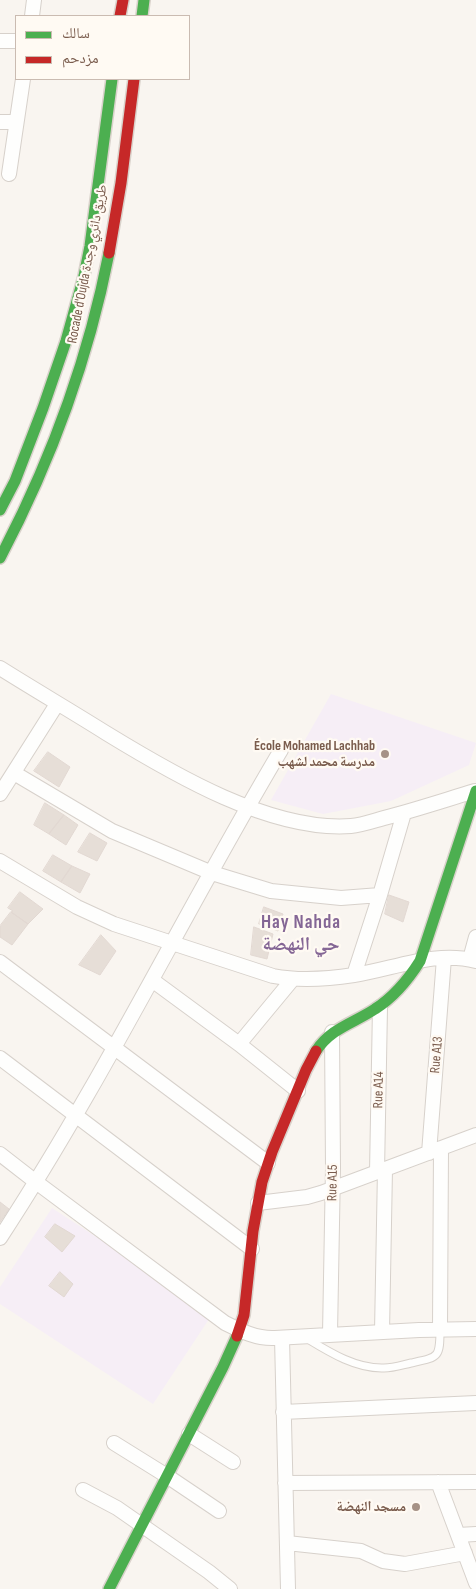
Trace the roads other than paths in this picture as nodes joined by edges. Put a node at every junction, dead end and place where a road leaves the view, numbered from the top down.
1 (34, 0) edge
2 (111, 0) edge
3 (122, 0) edge
4 (144, 0) edge
5 (32, 15) edge
6 (109, 15) edge
7 (120, 15) edge
8 (142, 15) edge
9 (0, 40) edge
10 (15, 41) edge
11 (23, 80) edge
12 (100, 80) edge
13 (112, 80) edge
14 (134, 80) edge
15 (0, 122) edge
16 (16, 122) junction
17 (9, 174) dead end
18 (93, 222) junction
19 (0, 510) edge
20 (0, 558) edge
21 (0, 668) edge
22 (57, 704) junction
23 (281, 750) dead end
24 (14, 773) junction
25 (475, 791) edge
26 (0, 794) edge
27 (247, 807) junction
28 (404, 813) junction
29 (0, 861) edge
30 (212, 873) junction
31 (380, 895) junction
32 (476, 937) edge
33 (172, 944) junction
34 (444, 958) junction
35 (473, 960) edge
36 (420, 961) junction
37 (0, 962) edge
38 (354, 975) junction
39 (152, 980) junction
40 (292, 980) junction
41 (380, 1007) junction
42 (332, 1032) junction
43 (239, 1044) junction
44 (113, 1048) junction
45 (0, 1058) edge
46 (298, 1091) junction
47 (76, 1115) junction
48 (476, 1135) edge
49 (435, 1151) junction
50 (0, 1154) edge
51 (268, 1163) junction
52 (381, 1171) junction
53 (36, 1182) junction
54 (333, 1189) junction
55 (258, 1203) junction
56 (0, 1238) edge
57 (252, 1249) junction
58 (440, 1329) junction
59 (476, 1329) edge
60 (240, 1330) junction
61 (382, 1332) junction
62 (330, 1334) junction
63 (304, 1336) junction
64 (282, 1338) junction
65 (476, 1403) edge
66 (283, 1412) junction
67 (189, 1434) junction
68 (114, 1442) dead end
69 (233, 1462) dead end
70 (167, 1476) junction
71 (438, 1482) junction
72 (476, 1482) edge
73 (285, 1483) junction
74 (83, 1490) dead end
75 (219, 1512) dead end
76 (142, 1525) junction
77 (476, 1534) edge
78 (458, 1535) junction
79 (287, 1543) junction
80 (465, 1553) junction
81 (476, 1583) edge
82 (114, 1587) edge
83 (230, 1589) edge
84 (288, 1589) edge

1 - 5 street
2 - 6 street
3 - 7 main road
4 - 8 main road
9 - 10 street
11 - 16 street
12 - 18 street
13 - 18 main road, Rocade d'Oujda طريق دائري وجدة
14 - 20 main road, Rocade d'Oujda طريق دائري وجدة
15 - 16 street
16 - 17 street
18 - 19 main road, Rocade d'Oujda طريق دائري وجدة
21 - 22 street
22 - 24 street
22 - 27 street
23 - 27 street
24 - 26 street
24 - 30 street
25 - 28 street
25 - 36 main road
27 - 28 street
27 - 30 street
28 - 31 street
29 - 33 street
30 - 31 street
30 - 33 street
31 - 38 street
32 - 35 street
33 - 39 street
33 - 40 street
34 - 35 street
34 - 36 street
34 - 49 street, Rue A13
36 - 38 street
36 - 41 main road
37 - 44 street
38 - 40 street
39 - 43 street
39 - 44 street
40 - 43 street
41 - 42 main road
41 - 52 street, Rue A14
42 - 46 main road
42 - 54 street, Rue A15
43 - 46 street
44 - 47 street
44 - 51 street
45 - 47 street
46 - 51 main road
47 - 53 street
47 - 57 street
48 - 49 street
49 - 52 street
49 - 58 street, Rue A13
50 - 53 street
51 - 55 main road
52 - 54 street
52 - 61 street, Rue A14
53 - 56 street
53 - 60 street
54 - 55 street
54 - 62 street, Rue A15
55 - 57 main road
57 - 60 main road
58 - 59 street
58 - 61 street
58 - 63 lane
60 - 64 street
60 - 67 main road
61 - 62 street
62 - 63 street
63 - 64 street
64 - 66 street
65 - 66 street
66 - 73 street
67 - 69 street
67 - 70 main road
68 - 70 street
70 - 75 street
70 - 76 main road
71 - 72 street
71 - 73 street
71 - 78 street
73 - 79 street
74 - 76 street
76 - 82 main road
76 - 83 street
77 - 78 street
78 - 80 street
79 - 80 street
79 - 84 street
80 - 81 street

